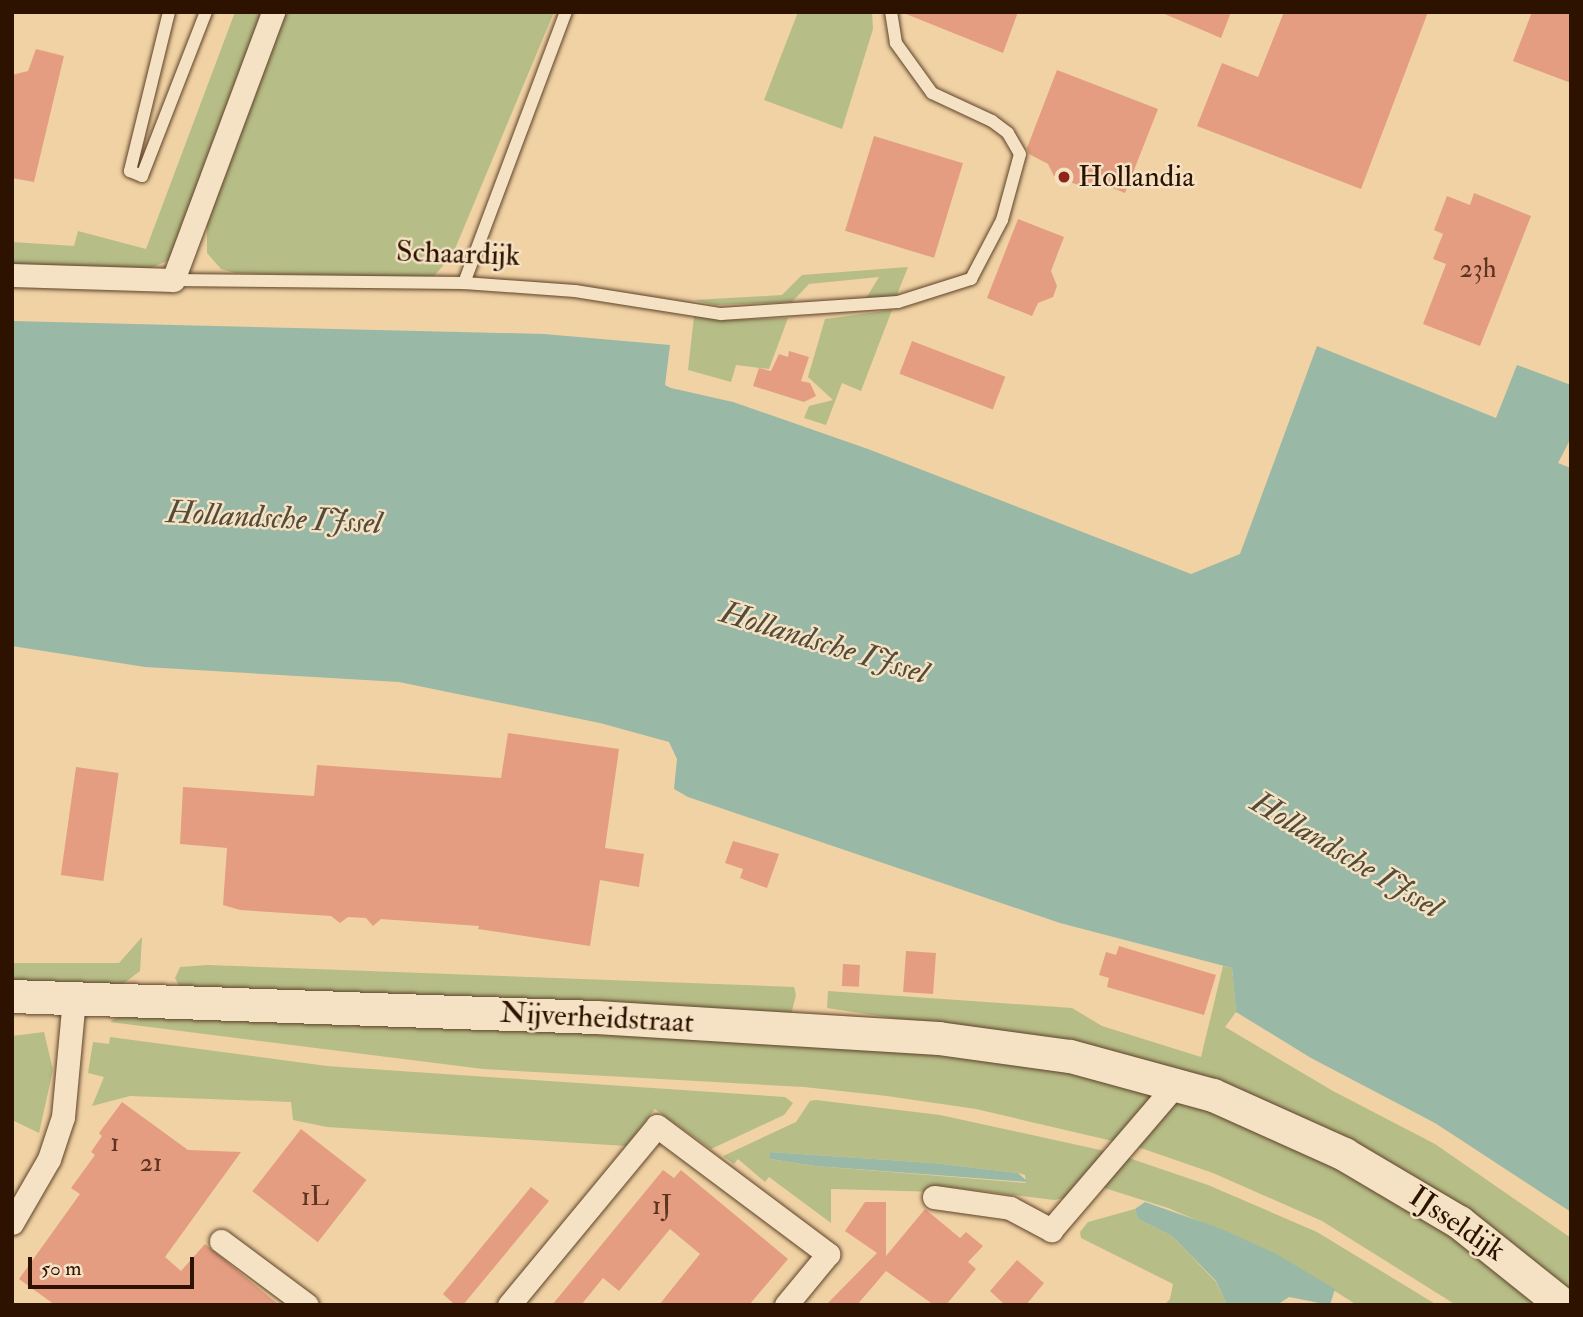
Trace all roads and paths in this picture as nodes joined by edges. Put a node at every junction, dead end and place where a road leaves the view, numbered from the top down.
1 (169, 12) edge
2 (206, 12) edge
3 (273, 12) edge
4 (566, 12) edge
5 (891, 12) edge
6 (12, 275) edge
7 (173, 280) junction
8 (464, 283) junction
9 (12, 996) edge
10 (74, 998) junction
11 (1177, 1083) junction
12 (1344, 1154) joint
13 (934, 1197) dead end
14 (12, 1223) edge
15 (221, 1241) dead end
16 (307, 1305) edge
17 (509, 1305) edge
18 (786, 1305) edge
19 (1563, 1305) edge

1 - 2 lane
3 - 7 street
4 - 8 lane
5 - 8 lane, Schaardijk
6 - 7 street, Schaardijk
7 - 8 lane, Schaardijk
9 - 10 street, Nijverheidstraat
10 - 11 street, Nijverheidstraat
10 - 14 street
11 - 12 street, Nijverheidstraat
11 - 13 street
12 - 19 street, IJsseldijk
15 - 16 street
17 - 18 street

